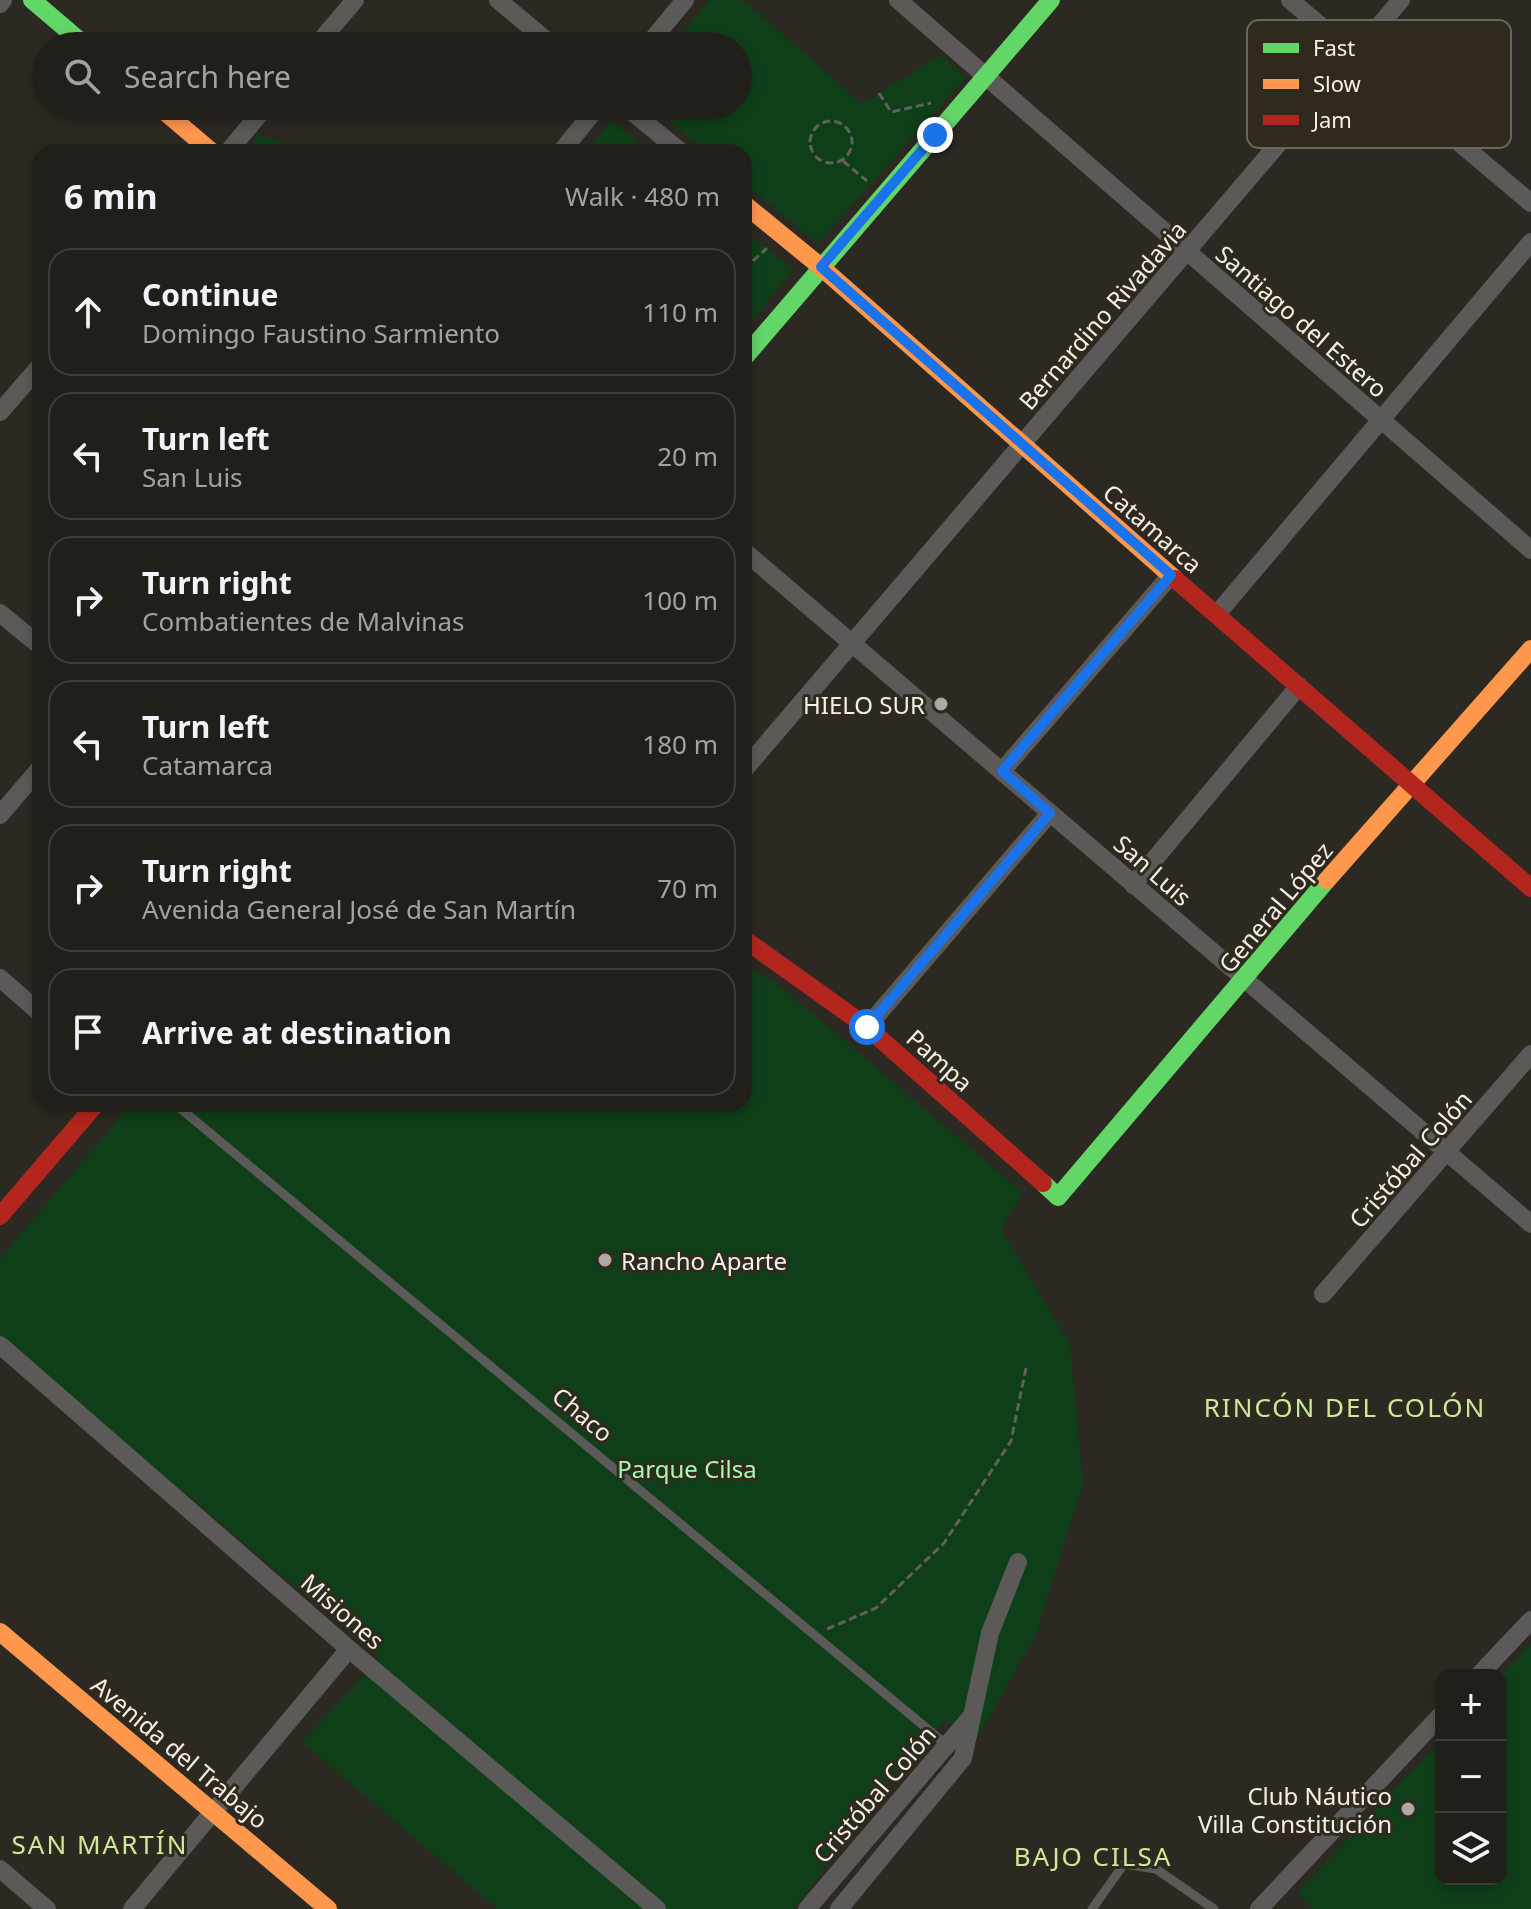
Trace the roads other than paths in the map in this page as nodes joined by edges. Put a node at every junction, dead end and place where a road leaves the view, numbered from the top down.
1 (32, 0) edge
2 (355, 0) edge
3 (498, 0) edge
4 (685, 0) edge
5 (898, 0) edge
6 (1051, 0) edge
7 (1290, 0) edge
8 (1401, 0) edge
9 (1313, 20) edge
10 (1383, 20) edge
11 (70, 32) edge
12 (328, 32) edge
13 (536, 32) edge
14 (659, 32) edge
15 (986, 75) junction
16 (174, 120) edge
17 (254, 120) edge
18 (587, 120) edge
19 (642, 120) edge
20 (203, 144) edge
21 (235, 144) edge
22 (567, 144) edge
23 (671, 144) edge
24 (1274, 148) edge
25 (1465, 148) edge
26 (1531, 203) edge
27 (752, 210) edge
28 (1531, 242) edge
29 (1187, 253) junction
30 (821, 267) junction
31 (752, 346) edge
32 (32, 375) edge
33 (0, 412) edge
34 (1378, 419) junction
35 (1021, 446) junction
36 (1531, 550) edge
37 (752, 558) edge
38 (1171, 575) junction
39 (0, 613) edge
40 (1217, 614) junction
41 (32, 639) edge
42 (851, 645) junction
43 (1531, 649) edge
44 (1299, 686) junction
45 (752, 761) edge
46 (1002, 771) junction
47 (32, 777) edge
48 (1410, 782) junction
49 (1050, 813) junction
50 (0, 815) edge
51 (1133, 885) junction
52 (1531, 888) edge
53 (752, 945) edge
54 (0, 978) edge
55 (1245, 981) junction
56 (32, 1006) edge
57 (867, 1027) junction
58 (1531, 1054) edge
59 (89, 1112) edge
60 (185, 1112) edge
61 (1449, 1152) junction
62 (1058, 1197) joint
63 (0, 1216) edge
64 (1531, 1224) edge
65 (1323, 1294) dead end
66 (0, 1345) edge
67 (1018, 1562) dead end
68 (1531, 1620) edge
69 (0, 1632) edge
70 (349, 1649) junction
71 (1485, 1669) edge
72 (1435, 1721) edge
73 (956, 1752) junction
74 (214, 1812) junction
75 (0, 1869) edge
76 (47, 1909) edge
77 (132, 1909) edge
78 (328, 1909) edge
79 (657, 1909) edge
80 (807, 1909) edge
81 (839, 1909) edge
82 (1092, 1909) edge
83 (1214, 1909) edge
84 (1259, 1909) edge

1 - 11 street
2 - 12 street
3 - 13 street
4 - 14 street
5 - 15 street, Santiago del Estero
6 - 15 street
7 - 9 street
8 - 10 street, Bernardino Rivadavia
15 - 29 street, Santiago del Estero
15 - 30 street
16 - 20 street
17 - 21 street
18 - 22 street
19 - 23 street
24 - 29 street, Bernardino Rivadavia
25 - 26 street
27 - 30 street, Catamarca
28 - 34 street
29 - 34 street, Santiago del Estero
29 - 35 street, Bernardino Rivadavia
30 - 31 street
30 - 35 street, Catamarca
32 - 33 street
34 - 36 street, Santiago del Estero
34 - 40 street
35 - 38 street, Catamarca
35 - 42 street, Bernardino Rivadavia
37 - 42 street, San Luis
38 - 40 street, Catamarca
38 - 46 street
39 - 41 street
40 - 44 street, Catamarca
42 - 45 street, Bernardino Rivadavia
42 - 46 street, San Luis
43 - 48 street, General López
44 - 48 street, Catamarca
44 - 51 street
46 - 49 street, San Luis
47 - 50 street
48 - 52 street, Catamarca
48 - 55 street, General López
49 - 51 street, San Luis
49 - 57 street
51 - 55 street, San Luis
53 - 57 street, Pampa
54 - 56 street
55 - 61 street, San Luis
55 - 62 street, General López
57 - 62 street, Pampa
58 - 61 street, Cristóbal Colón
59 - 63 street
60 - 73 lane, Chaco
61 - 64 street, San Luis
61 - 65 street, Cristóbal Colón
66 - 70 street, Misiones
67 - 73 street, Cristóbal Colón
68 - 71 street
69 - 74 street, Avenida del Trabajo
70 - 74 street
70 - 79 street, Misiones
72 - 84 street
73 - 80 street, Cristóbal Colón
73 - 81 street, Cristóbal Colón
74 - 77 street
74 - 78 street, Avenida del Trabajo
75 - 76 street
82 - 83 lane

